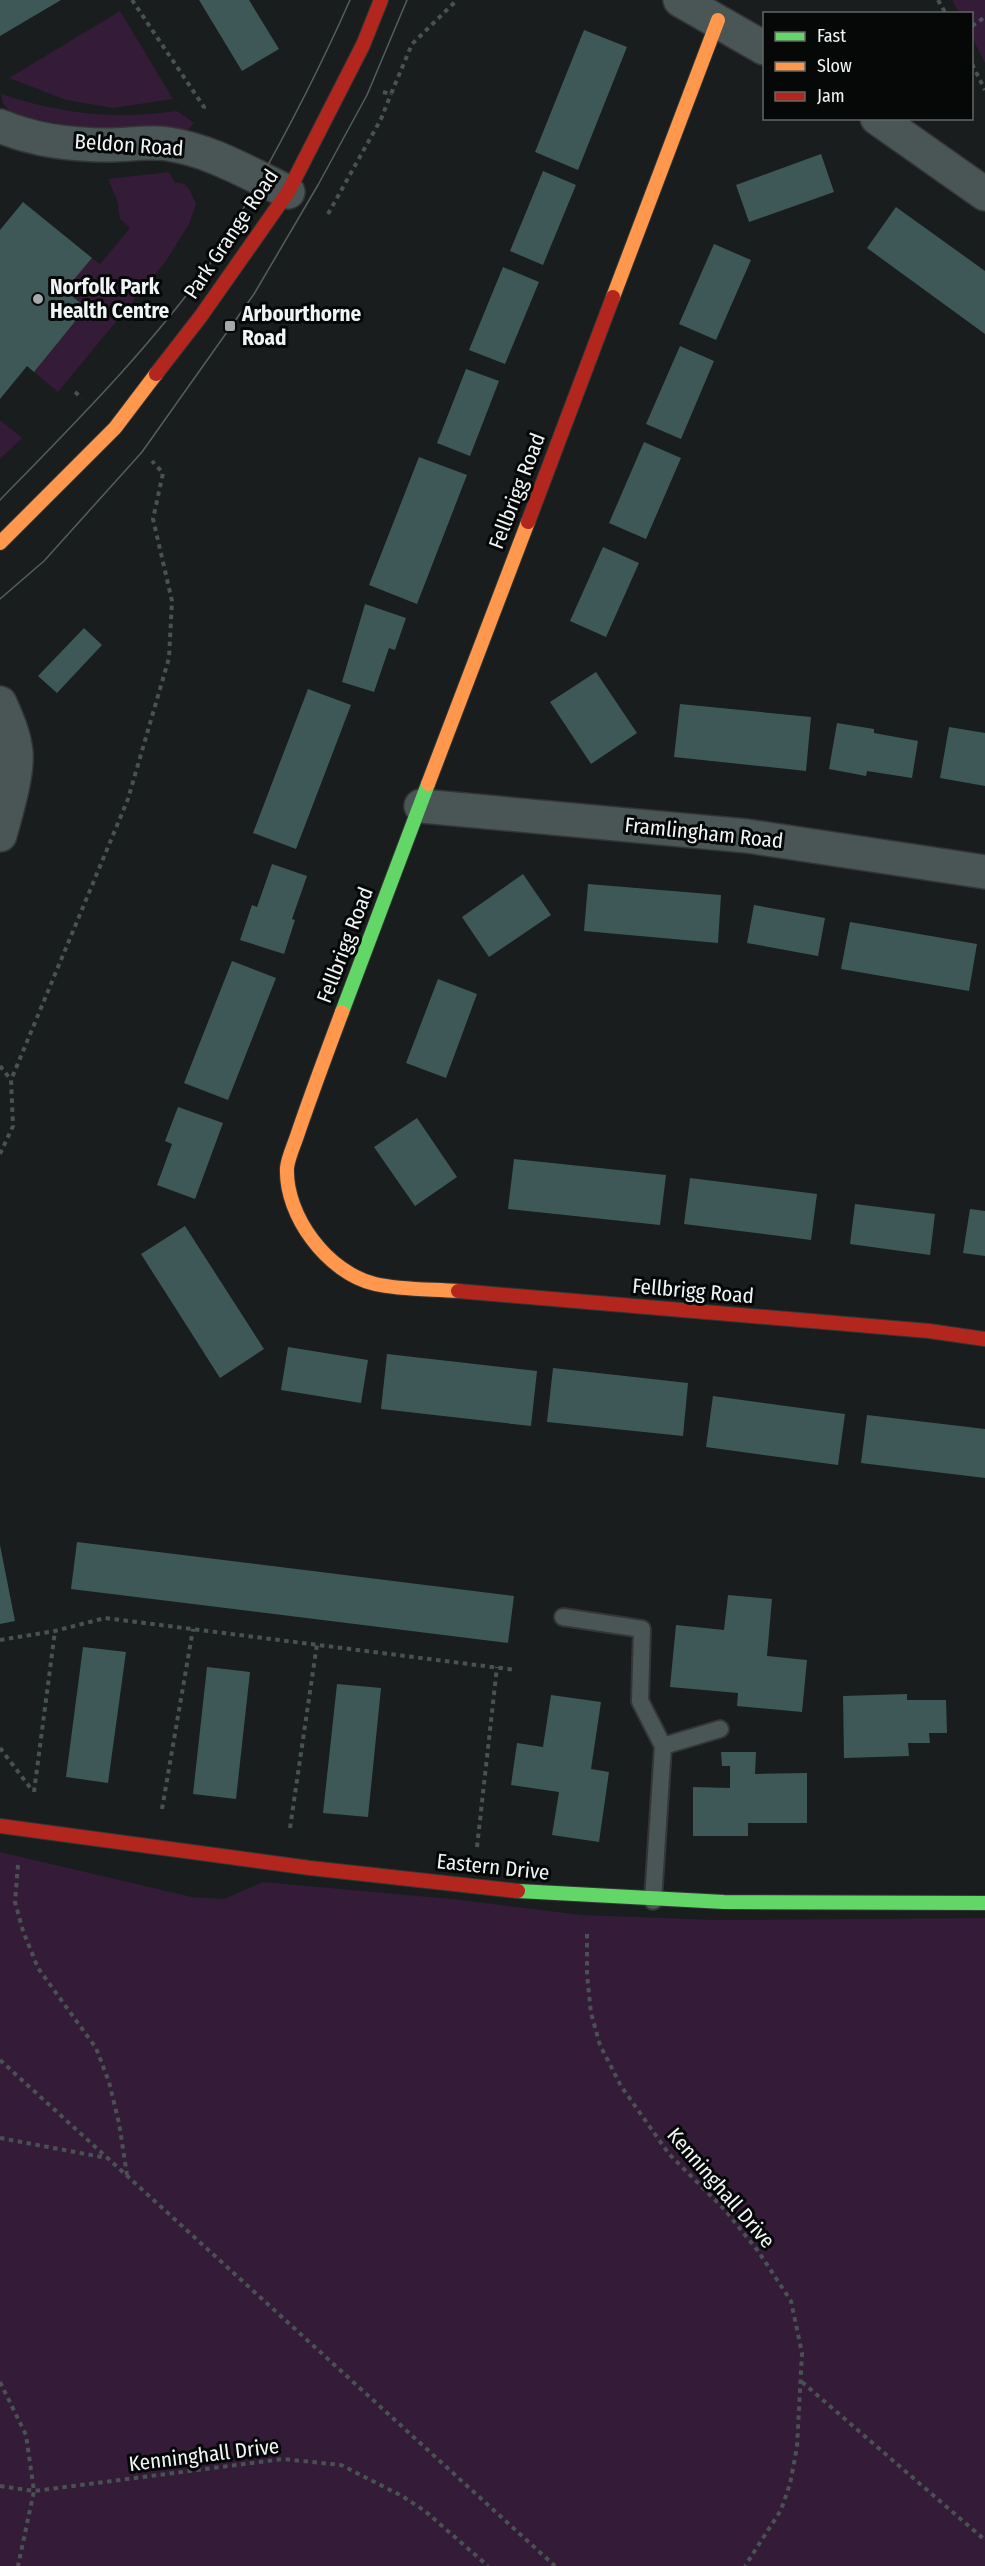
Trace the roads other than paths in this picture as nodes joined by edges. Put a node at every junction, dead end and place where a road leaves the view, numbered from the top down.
1 (381, 0) edge
2 (680, 0) edge
3 (718, 20) junction
4 (763, 47) edge
5 (880, 120) edge
6 (0, 126) edge
7 (288, 192) junction
8 (985, 194) edge
9 (0, 543) edge
10 (0, 703) edge
11 (422, 806) junction
12 (0, 835) edge
13 (985, 872) edge
14 (985, 1339) edge
15 (563, 1617) dead end
16 (720, 1729) dead end
17 (663, 1746) junction
18 (0, 1826) edge
19 (653, 1901) junction
20 (985, 1903) edge

1 - 7 street, Park Grange Road
2 - 3 street
3 - 4 street
3 - 11 street, Fellbrigg Road
5 - 8 street
6 - 7 street, Beldon Road
7 - 9 street, Park Grange Road
10 - 12 street
11 - 13 street, Framlingham Road
11 - 14 street, Fellbrigg Road
15 - 17 lane
16 - 17 lane
17 - 19 lane
18 - 19 street, Eastern Drive
19 - 20 street, Eastern Drive

